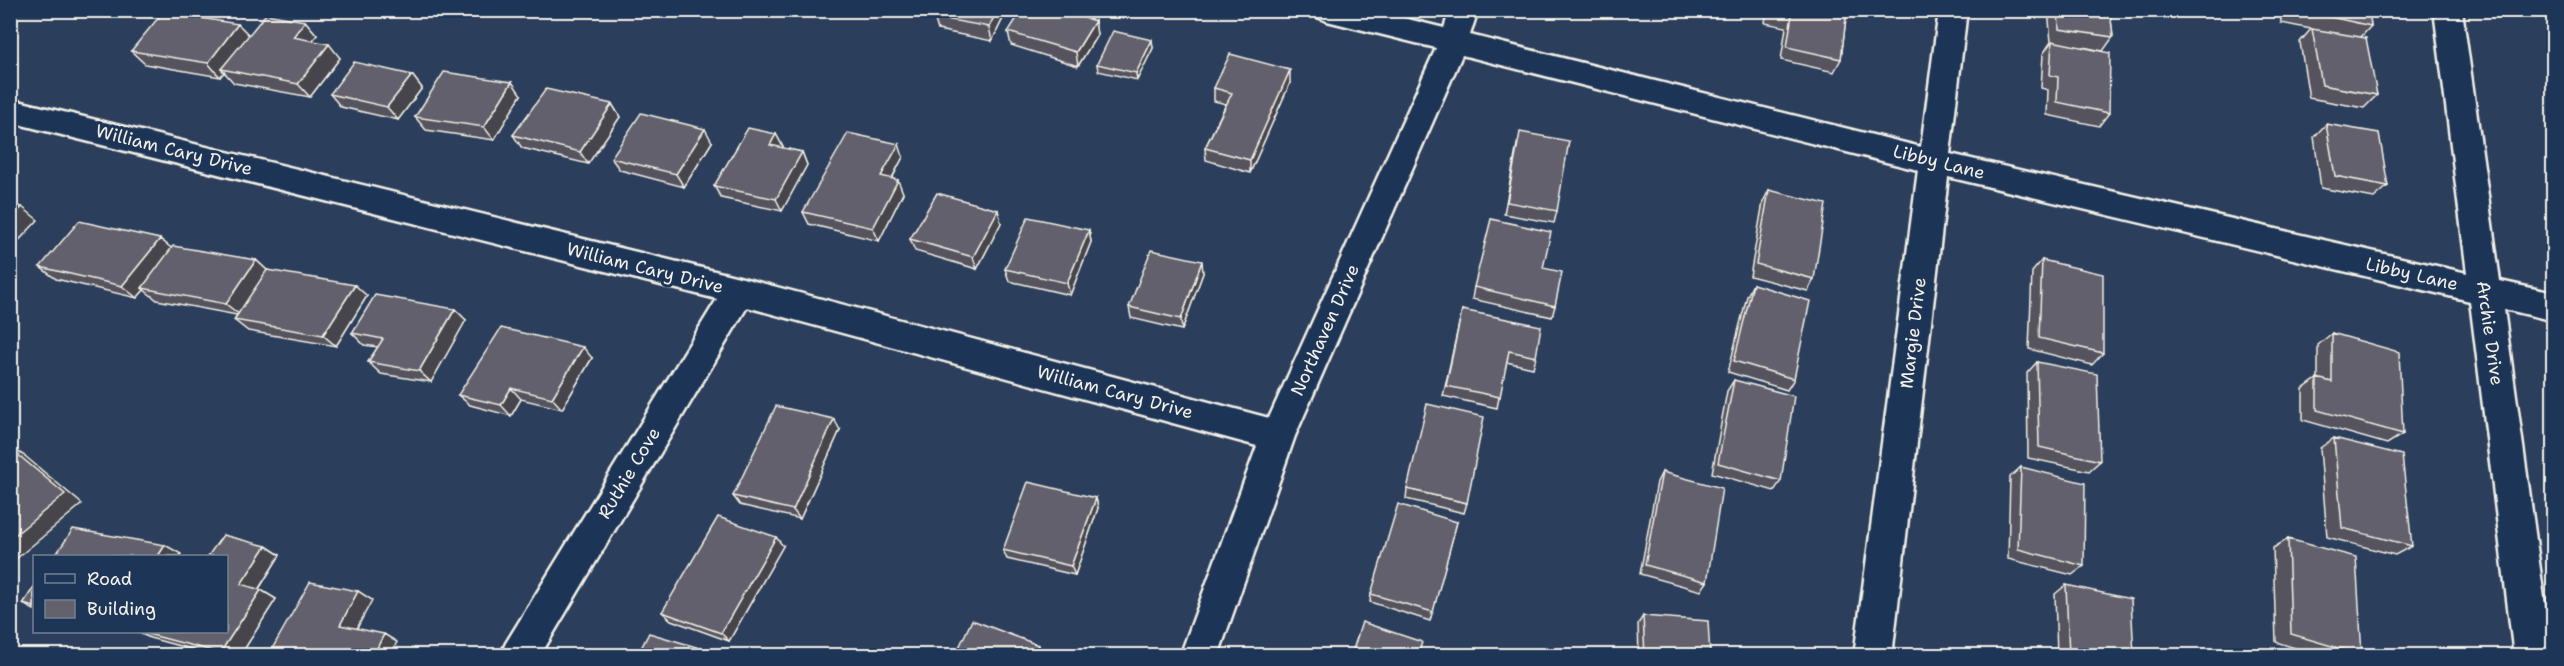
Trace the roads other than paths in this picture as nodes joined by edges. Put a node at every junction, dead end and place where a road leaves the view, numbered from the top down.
1 (1327, 10) edge
2 (1464, 10) edge
3 (1953, 10) edge
4 (2448, 10) edge
5 (1454, 41) junction
6 (10, 110) edge
7 (1934, 162) junction
8 (2484, 290) junction
9 (739, 291) junction
10 (2553, 307) edge
11 (1278, 436) junction
12 (519, 656) edge
13 (1199, 656) edge
14 (1873, 656) edge
15 (2533, 656) edge

1 - 5 street, Libby Lane
2 - 5 street, Northaven Drive
3 - 7 street, Margie Drive
4 - 8 street, Archie Drive
5 - 7 street, Libby Lane
5 - 11 street, Northaven Drive
6 - 9 street, William Cary Drive
7 - 8 street, Libby Lane
7 - 14 street, Margie Drive
8 - 10 street, Libby Lane
8 - 15 street, Archie Drive
9 - 11 street, William Cary Drive
9 - 12 street, Ruthie Cove
11 - 13 street, Northaven Drive

